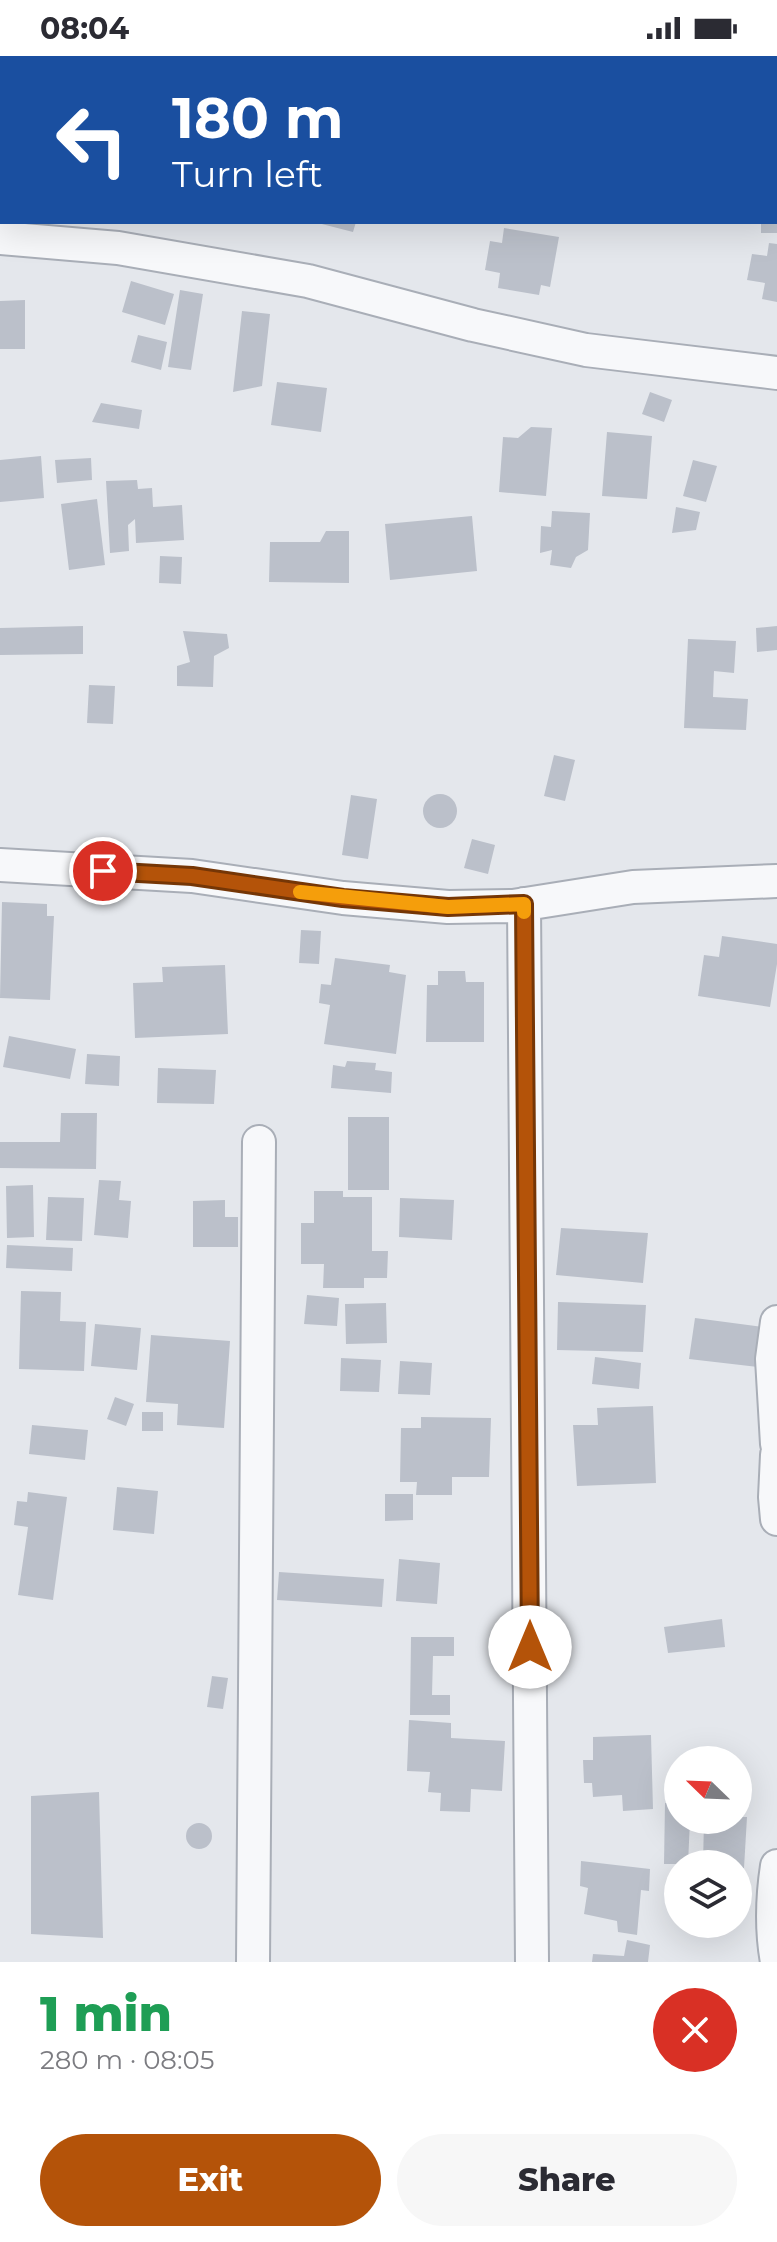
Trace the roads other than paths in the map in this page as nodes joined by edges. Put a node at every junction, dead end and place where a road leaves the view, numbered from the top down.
1 (0, 238) edge
2 (777, 373) edge
3 (0, 865) edge
4 (777, 881) edge
5 (524, 904) junction
6 (259, 1142) dead end
7 (777, 1322) edge
8 (777, 1444) edge
9 (777, 1455) edge
10 (777, 1519) edge
11 (777, 1866) edge
12 (253, 1962) edge
13 (532, 1962) edge
14 (777, 1962) edge

1 - 2 street
3 - 5 street
4 - 5 street
5 - 13 street
6 - 12 street
7 - 8 street
9 - 10 street
11 - 14 street

